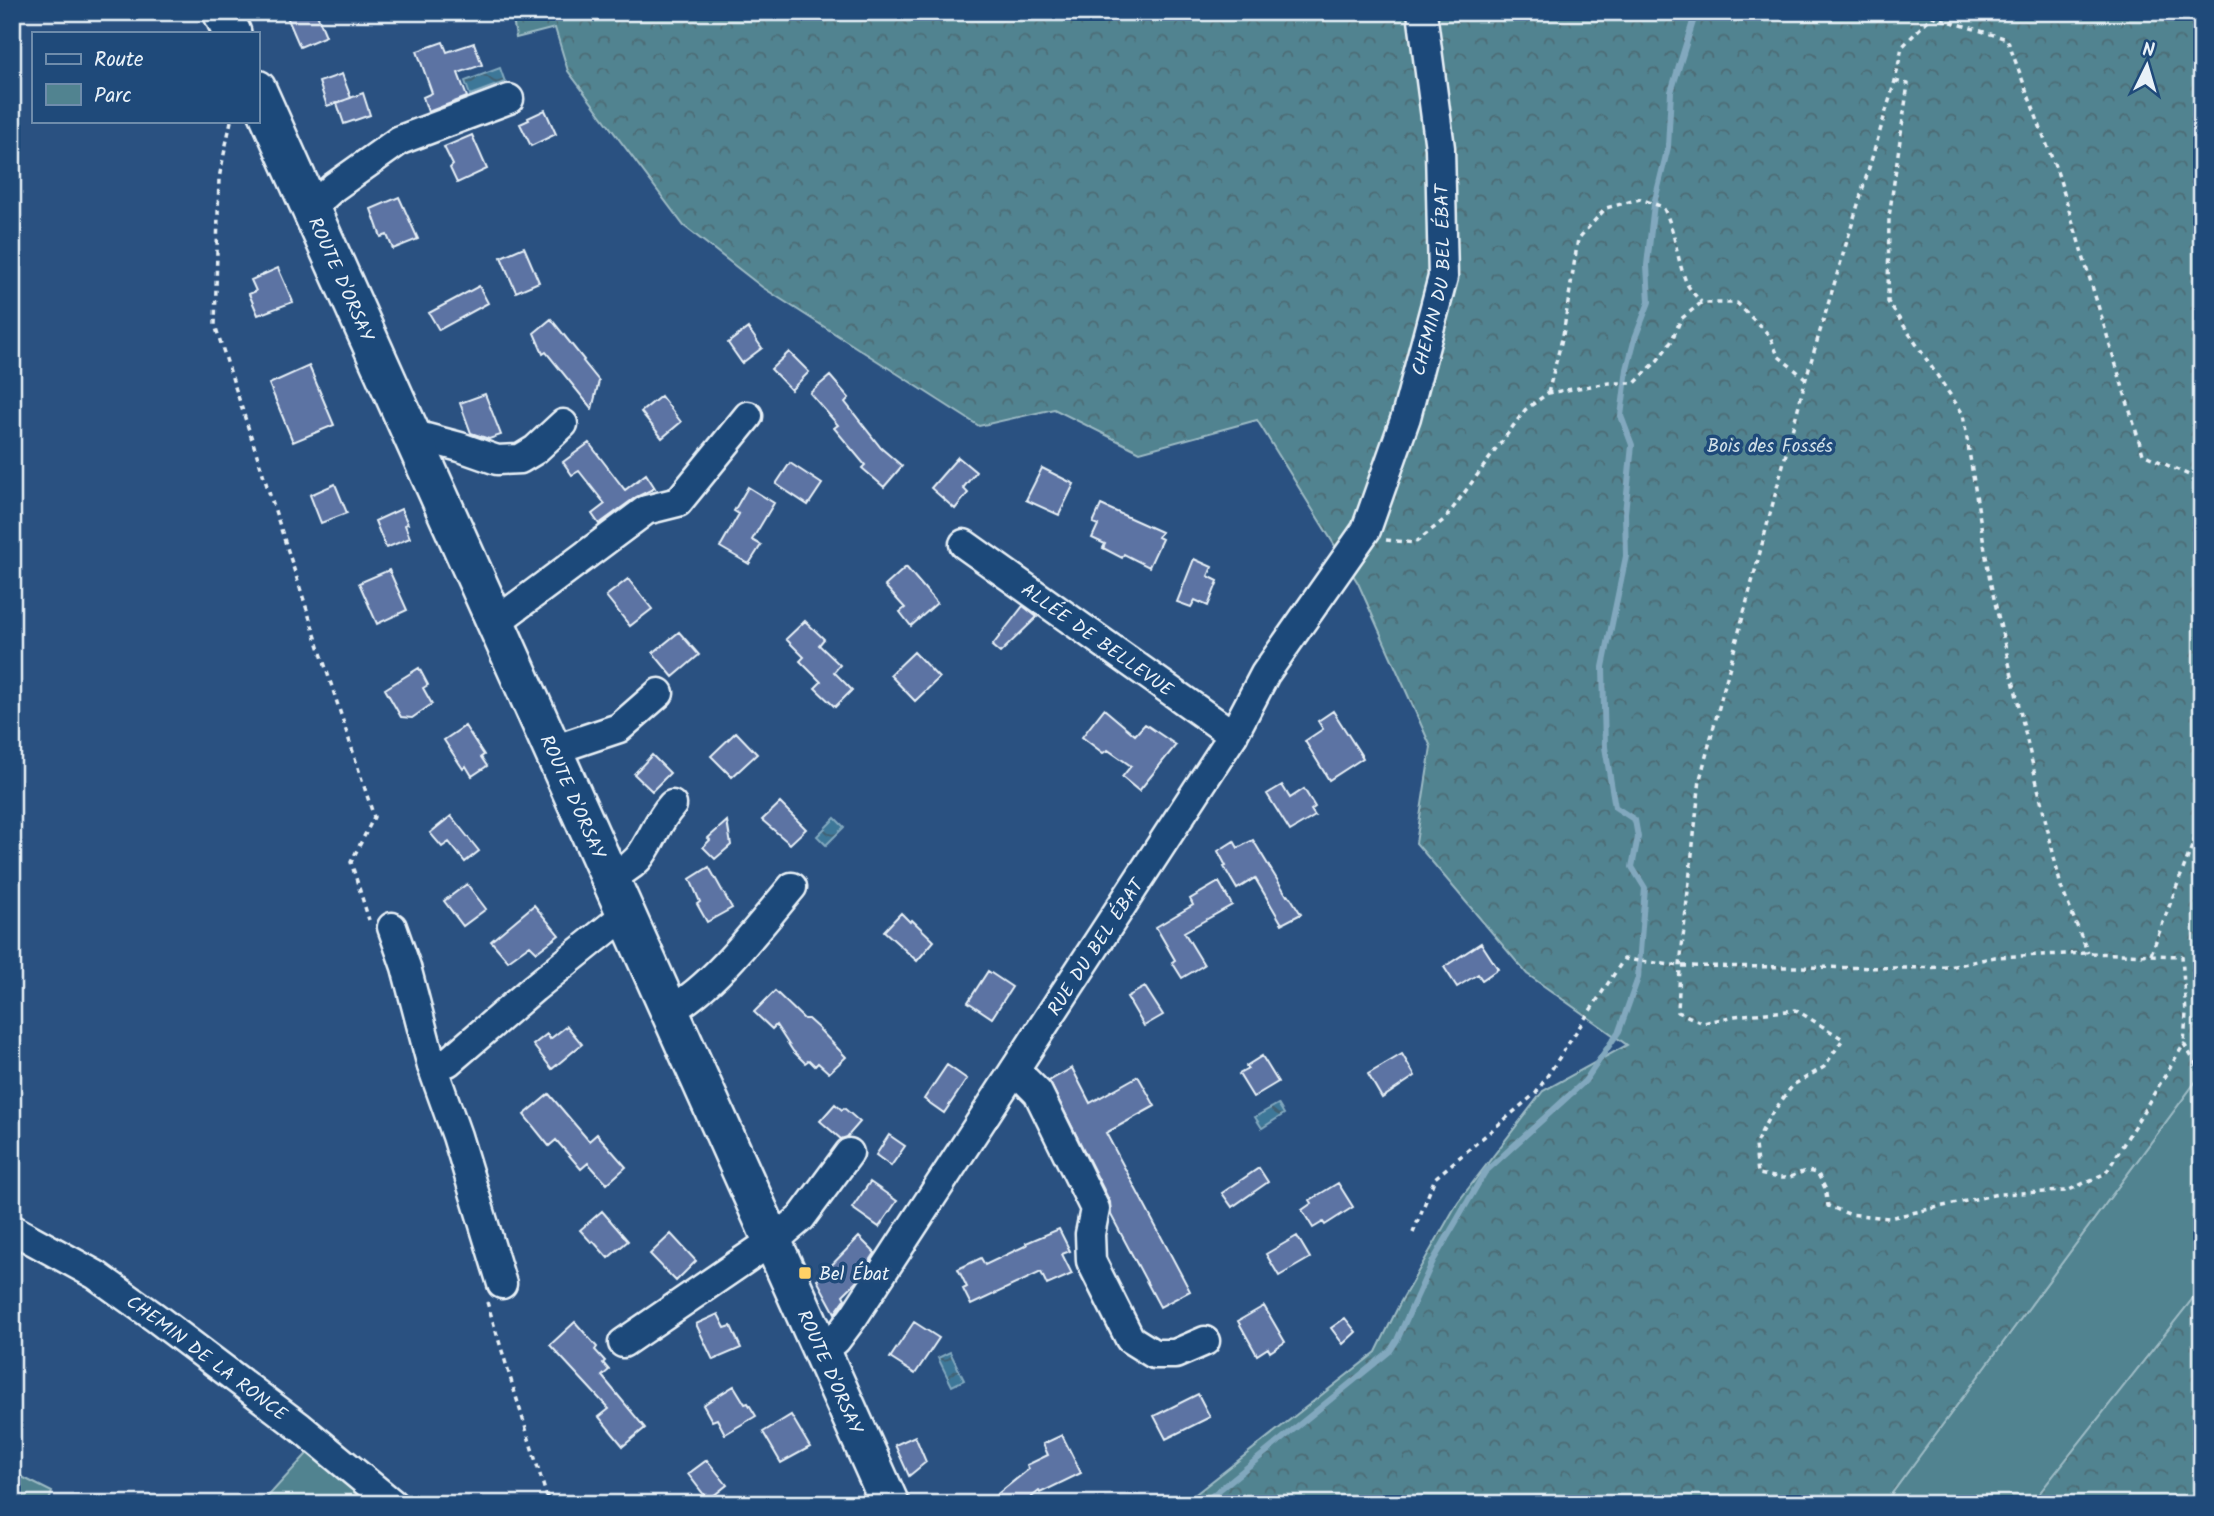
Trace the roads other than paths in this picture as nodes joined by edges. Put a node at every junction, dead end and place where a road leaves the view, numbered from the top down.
1 (222, 12) edge
2 (1422, 12) edge
3 (232, 32) edge
4 (259, 94) edge
5 (509, 99) dead end
6 (310, 209) junction
7 (748, 416) dead end
8 (563, 424) dead end
9 (411, 434) junction
10 (1364, 534) joint
11 (964, 544) dead end
12 (496, 622) junction
13 (659, 693) dead end
14 (1233, 736) junction
15 (553, 750) junction
16 (672, 805) dead end
17 (609, 876) junction
18 (792, 887) dead end
19 (626, 914) junction
20 (382, 928) road end
21 (670, 1010) junction
22 (432, 1066) junction
23 (1015, 1070) junction
24 (849, 1153) dead end
25 (12, 1229) edge
26 (773, 1240) junction
27 (492, 1287) road end
28 (1205, 1341) dead end
29 (623, 1343) dead end
30 (822, 1349) junction
31 (393, 1504) edge
32 (890, 1504) edge

1 - 3 main road
2 - 10 street, CHEMIN DU BEL ÉBAT
4 - 6 main road, ROUTE D'ORSAY
5 - 6 street
6 - 9 main road, ROUTE D'ORSAY
7 - 12 street
8 - 9 street
9 - 12 main road, ROUTE D'ORSAY
10 - 14 street, RUE DU BEL ÉBAT
11 - 14 street, ALLÉE DE BELLEVUE
12 - 15 main road, ROUTE D'ORSAY
13 - 15 street
14 - 23 street, RUE DU BEL ÉBAT
15 - 17 main road, ROUTE D'ORSAY
16 - 17 street
17 - 19 main road, ROUTE D'ORSAY
18 - 21 street
19 - 21 main road, ROUTE D'ORSAY
19 - 22 street
20 - 22 street
21 - 26 main road, ROUTE D'ORSAY
22 - 27 street
23 - 28 street
23 - 30 street, RUE DU BEL ÉBAT
24 - 26 street
25 - 31 street, CHEMIN DE LA RONCE
26 - 29 street
26 - 30 main road, ROUTE D'ORSAY
30 - 32 main road, ROUTE D'ORSAY

